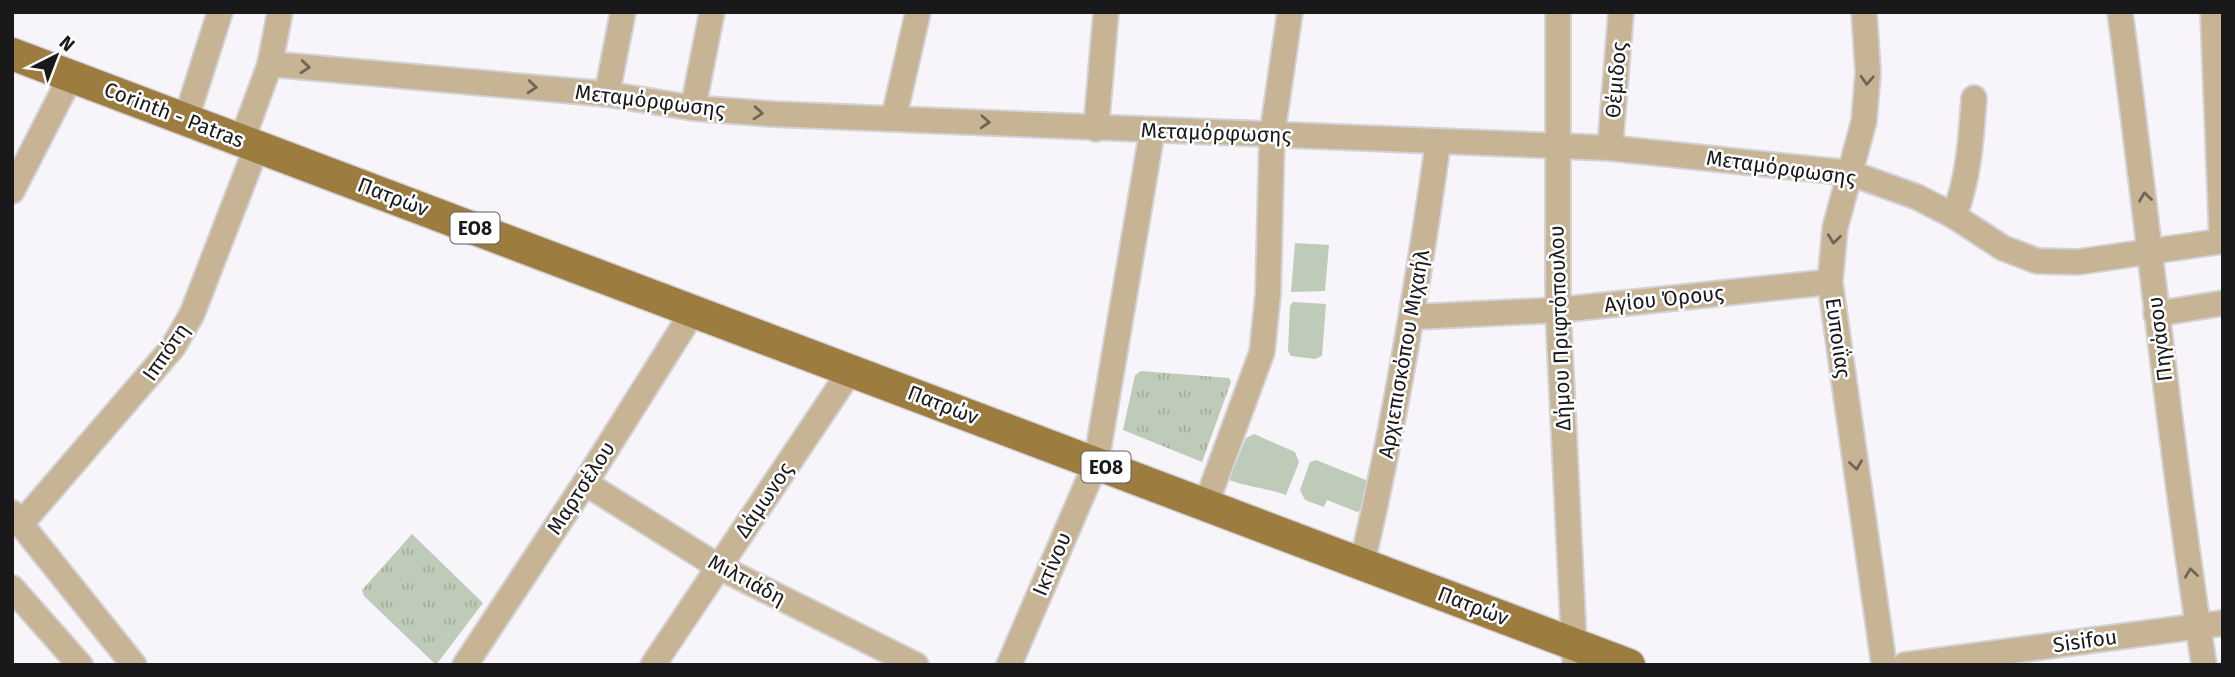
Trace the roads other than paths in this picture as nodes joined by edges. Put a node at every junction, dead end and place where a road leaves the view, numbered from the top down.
1 (220, 12) edge
2 (280, 12) edge
3 (623, 12) edge
4 (712, 12) edge
5 (918, 12) edge
6 (1106, 12) edge
7 (1290, 12) edge
8 (1558, 12) edge
9 (1621, 12) edge
10 (1864, 12) edge
11 (2120, 12) edge
12 (2213, 12) edge
13 (12, 54) edge
14 (270, 64) junction
15 (71, 76) junction
16 (607, 94) junction
17 (1974, 98) dead end
18 (693, 108) junction
19 (894, 117) junction
20 (186, 119) junction
21 (1097, 129) junction
22 (1152, 132) junction
23 (1272, 135) junction
24 (250, 143) junction
25 (1438, 143) junction
26 (1556, 143) junction
27 (1610, 148) junction
28 (1850, 173) junction
29 (12, 191) edge
30 (1954, 216) junction
31 (2222, 241) edge
32 (2152, 250) junction
33 (1830, 282) junction
34 (2223, 303) edge
35 (694, 310) junction
36 (1558, 310) junction
37 (2156, 314) junction
38 (1413, 317) junction
39 (851, 370) junction
40 (1096, 463) junction
41 (585, 483) junction
42 (1206, 505) junction
43 (17, 519) edge
44 (1362, 563) junction
45 (719, 567) junction
46 (12, 588) edge
47 (2223, 623) edge
48 (2198, 626) junction
49 (1574, 654) edge
50 (80, 665) edge
51 (134, 665) edge
52 (465, 665) edge
53 (653, 665) edge
54 (916, 665) edge
55 (1009, 665) edge
56 (1629, 665) edge
57 (1884, 665) edge
58 (1905, 665) edge
59 (2204, 665) edge

1 - 20 street
2 - 14 street
3 - 16 street
4 - 18 street
5 - 19 street
6 - 21 street
7 - 23 street
8 - 26 street, Δήμου Πριφτόπουλου
9 - 27 street, Θέμιδος
10 -> 28 street, Ευποιΐας
32 -> 11 street, Πηγάσου
12 - 31 street
13 - 15 main road, Corinth - Patras / ΕΟ8
14 -> 16 street, Μεταμόρφωσης
14 - 24 street
15 - 20 main road, Corinth - Patras / ΕΟ8
15 - 29 street
16 - 18 street, Μεταμόρφωσης
17 - 30 street
18 -> 19 street, Μεταμόρφωσης
19 -> 21 street, Μεταμόρφωσης
20 - 24 main road, Corinth - Patras / ΕΟ8
21 - 22 street, Μεταμόρφωσης
22 - 23 street, Μεταμόρφωσης
22 - 40 street, Ικτίνου
23 - 25 street, Μεταμόρφωσης
23 - 42 street
24 - 35 main road, Πατρών / ΕΟ8
24 - 43 street, Ιππότη
25 - 26 street, Μεταμόρφωσης
25 - 38 street, Αρχιεπισκόπου Μιχαήλ
26 - 27 street, Μεταμόρφωσης
26 - 36 street, Δήμου Πριφτόπουλου
27 - 28 street, Μεταμόρφωσης
28 - 30 street, Μεταμόρφωσης
28 -> 33 street, Ευποιΐας
30 - 32 street, Μεταμόρφωσης
31 - 32 street, Μεταμόρφωσης
32 - 37 street, Πηγάσου
33 - 36 street, Αγίου Όρους
33 -> 57 street, Ευποιΐας
34 - 37 street
35 - 39 main road, Πατρών / ΕΟ8
35 - 41 street, Μαρτσέλου
36 - 38 street, Αγίου Όρους
36 - 49 street, Δήμου Πριφτόπουλου
48 -> 37 street, Πηγάσου
38 - 44 street, Αρχιεπισκόπου Μιχαήλ
39 - 40 main road, Πατρών / ΕΟ8
39 - 45 street, Δάμωνος
40 - 42 main road, Πατρών / ΕΟ8
40 - 55 street, Ικτίνου
41 - 45 street, Μιλτιάδη
41 - 52 street, Μαρτσέλου
42 - 44 main road, Πατρών / ΕΟ8
43 - 51 street
44 - 49 main road, Πατρών / ΕΟ8
45 - 53 street, Δάμωνος
45 - 54 street, Μιλτιάδη
46 - 50 street
47 - 48 street, Sisifou
48 - 58 street, Sisifou
48 - 59 street, Πηγάσου
49 - 56 main road, Πατρών / ΕΟ8

